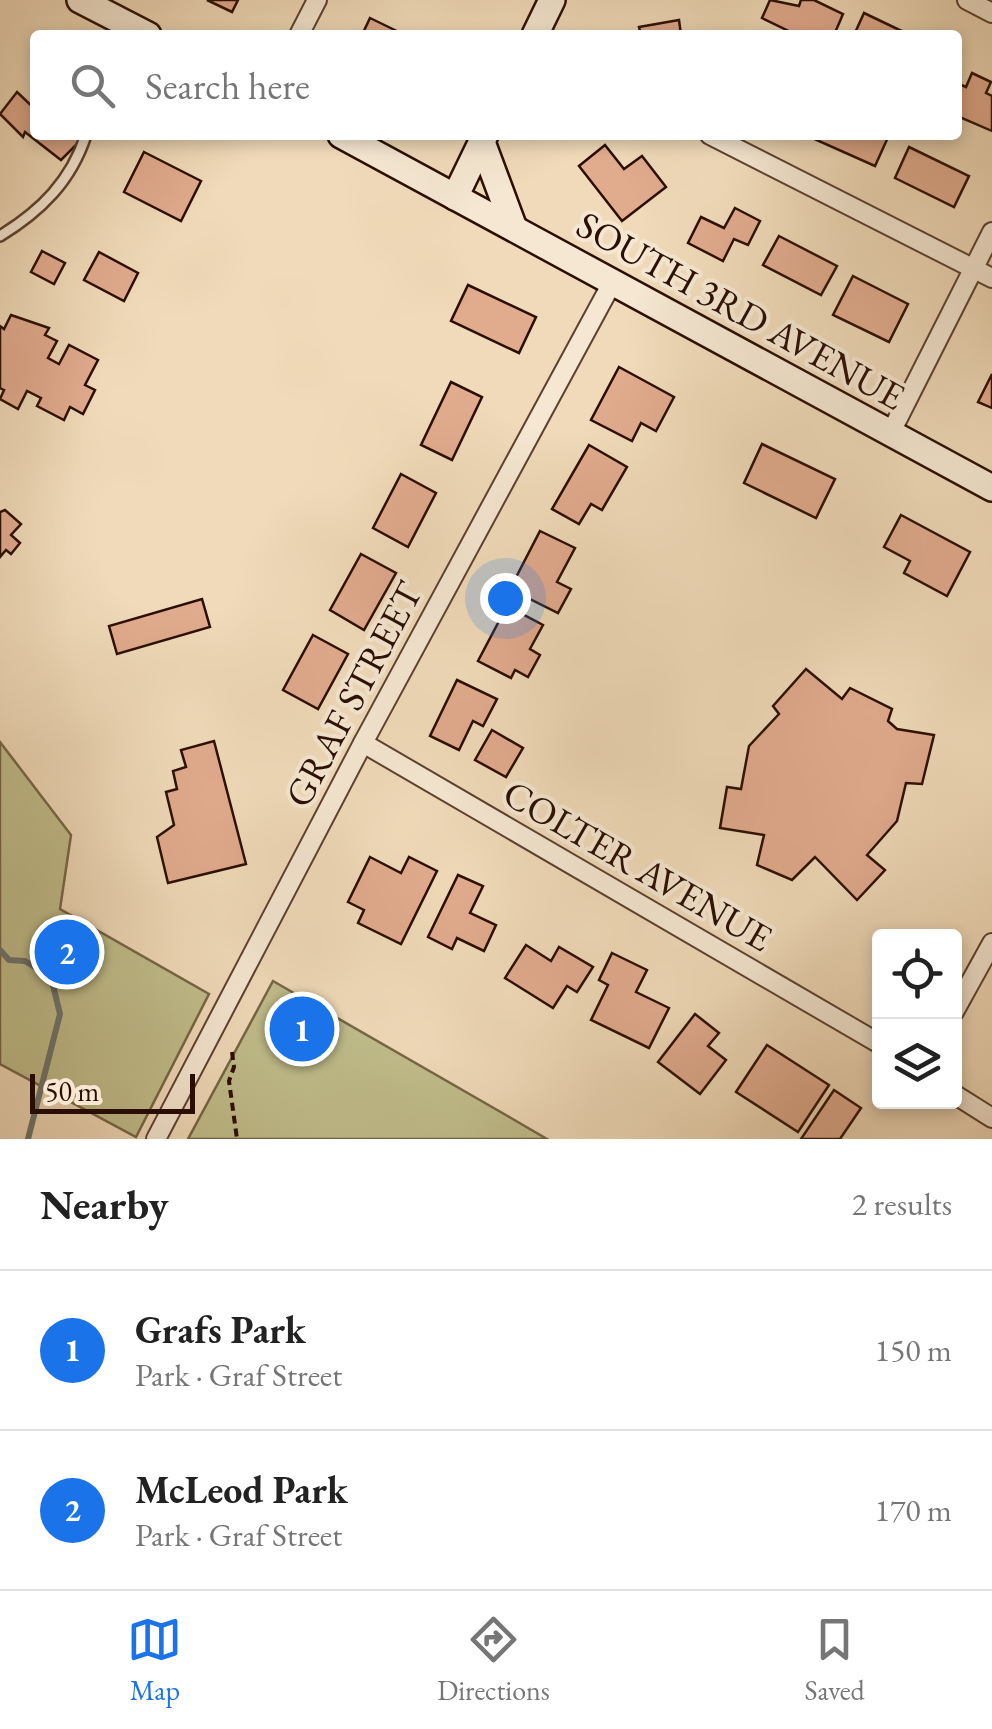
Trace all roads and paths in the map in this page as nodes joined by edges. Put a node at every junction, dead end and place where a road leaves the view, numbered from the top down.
1 (80, 0) edge
2 (316, 0) edge
3 (552, 0) edge
4 (967, 0) edge
5 (992, 13) edge
6 (132, 30) edge
7 (301, 30) edge
8 (537, 30) edge
9 (84, 140) edge
10 (350, 140) edge
11 (483, 140) edge
12 (485, 140) edge
13 (720, 140) edge
14 (455, 197) junction
15 (514, 228) junction
16 (992, 232) edge
17 (0, 236) edge
18 (974, 269) junction
19 (992, 278) edge
20 (612, 282) junction
21 (890, 434) junction
22 (992, 488) edge
23 (363, 742) junction
24 (992, 943) edge
25 (962, 997) edge
26 (872, 1039) edge
27 (232, 1052) dead end
28 (962, 1099) edge
29 (992, 1118) edge
30 (156, 1139) edge
31 (237, 1139) edge

1 - 6 main road
2 - 7 street
3 - 8 main road
4 - 5 street
9 - 17 lane
10 - 14 main road, SOUTH 3RD AVENUE
11 - 14 main road
12 - 15 main road
13 - 18 street
14 - 15 main road, SOUTH 3RD AVENUE
15 - 20 main road, SOUTH 3RD AVENUE
16 - 18 street
18 - 19 street
18 - 21 street
20 - 21 main road, SOUTH 3RD AVENUE
20 - 23 street, GRAF STREET
21 - 22 main road, SOUTH 3RD AVENUE
23 - 26 street, COLTER AVENUE
23 - 30 street, GRAF STREET
24 - 25 street
27 - 31 path
28 - 29 street

